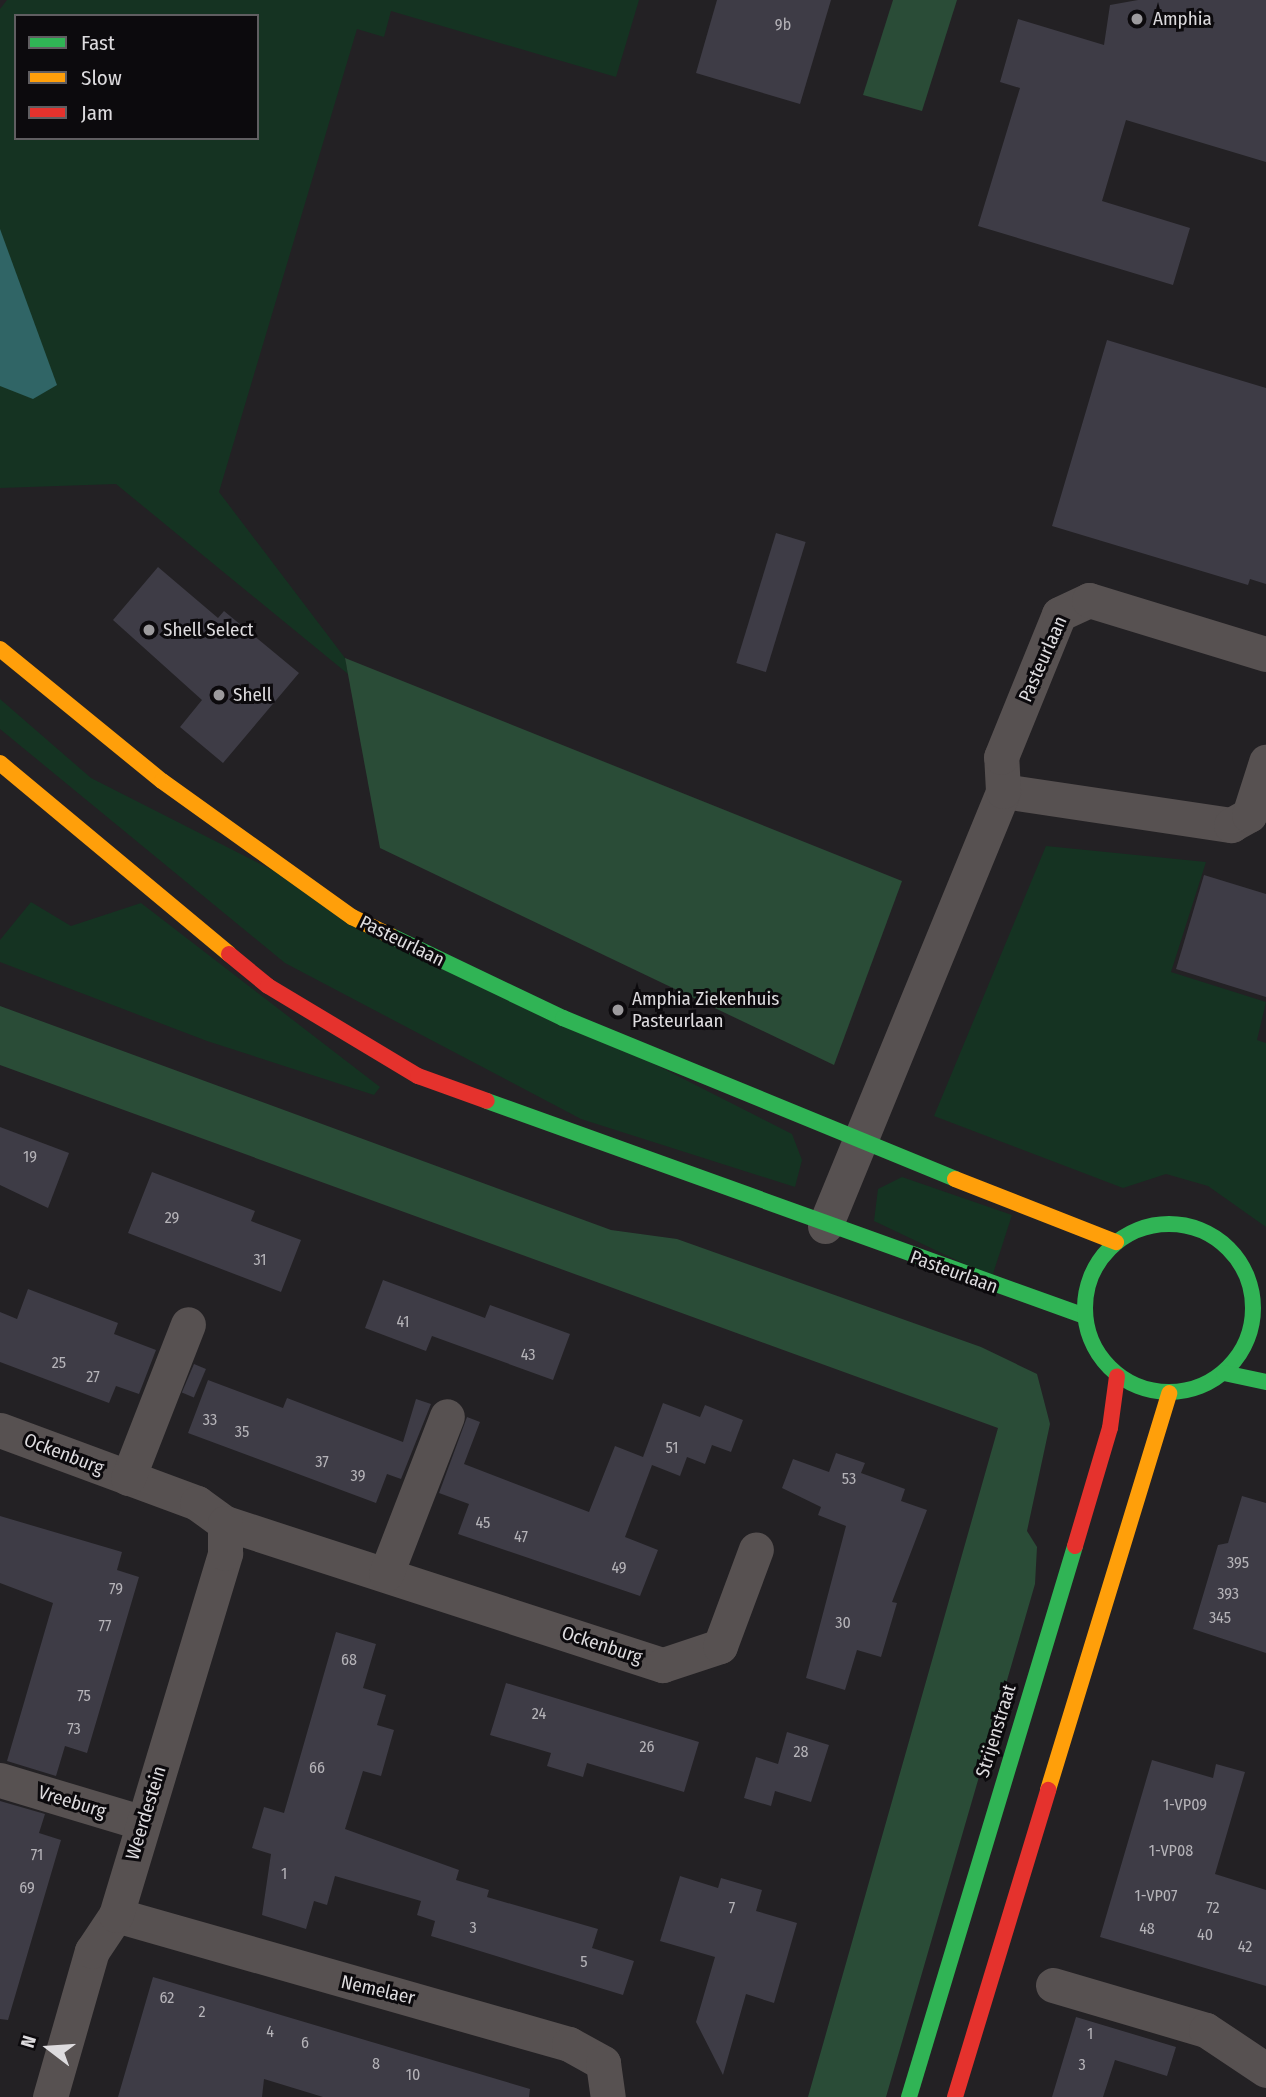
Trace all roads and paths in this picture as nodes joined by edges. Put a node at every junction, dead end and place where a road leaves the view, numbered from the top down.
1 (0, 649) edge
2 (1266, 654) edge
3 (1266, 762) edge
4 (0, 763) edge
5 (1003, 791) junction
6 (858, 1144) junction
7 (825, 1226) junction
8 (1116, 1242) junction
9 (1259, 1291) edge
10 (1085, 1316) junction
11 (188, 1324) dead end
12 (1224, 1373) junction
13 (1117, 1376) junction
14 (1266, 1382) edge
15 (1169, 1393) junction
16 (447, 1416) dead end
17 (0, 1430) edge
18 (128, 1478) junction
19 (225, 1523) junction
20 (756, 1549) dead end
21 (386, 1574) junction
22 (0, 1780) edge
23 (143, 1823) junction
24 (116, 1915) junction
25 (1053, 1985) dead end
26 (1266, 2070) edge
27 (50, 2097) edge
28 (608, 2097) edge
29 (909, 2097) edge
30 (955, 2097) edge

1 - 6 main road, Pasteurlaan
2 - 5 street, Pasteurlaan
3 - 5 street
4 - 7 main road, Pasteurlaan
5 - 6 street, Pasteurlaan
6 - 7 street, Pasteurlaan
6 - 8 main road, Pasteurlaan
7 - 10 main road, Pasteurlaan
8 - 9 main road
8 - 10 main road
9 - 12 main road
10 - 13 main road
11 - 18 street, Ockenburg
12 - 14 main road
12 - 15 main road
13 - 15 main road
13 - 29 main road, Strijenstraat
15 - 30 main road
16 - 21 street
17 - 18 street, Ockenburg
18 - 19 street, Ockenburg
19 - 21 street, Ockenburg
19 - 23 street, Weerdestein
20 - 21 street, Ockenburg
22 - 23 street, Vreeburg
23 - 24 street, Weerdestein
24 - 27 street, Weerdestein
24 - 28 street, Nemelaer
25 - 26 street

